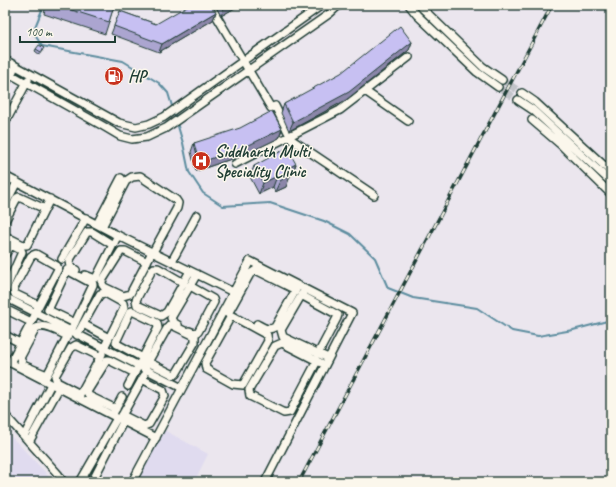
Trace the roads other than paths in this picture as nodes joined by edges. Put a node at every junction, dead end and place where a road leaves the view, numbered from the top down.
1 (210, 5) edge
2 (322, 5) edge
3 (339, 5) edge
4 (409, 5) edge
5 (419, 5) edge
6 (409, 57) dead end
7 (5, 60) edge
8 (243, 61) junction
9 (16, 65) junction
10 (248, 70) junction
11 (8, 73) edge
12 (31, 74) junction
13 (502, 80) tunnel mouth
14 (27, 83) junction
15 (5, 84) edge
16 (498, 87) tunnel mouth
17 (365, 90) junction
18 (532, 120) dead end
19 (408, 122) dead end
20 (5, 123) edge
21 (290, 136) junction
22 (236, 164) dead end
23 (611, 172) edge
24 (5, 176) edge
25 (121, 178) dead end
26 (17, 182) junction
27 (611, 182) edge
28 (611, 194) edge
29 (374, 195) dead end
30 (50, 199) junction
31 (5, 205) edge
32 (45, 209) junction
33 (197, 215) dead end
34 (86, 218) junction
35 (5, 221) edge
36 (99, 225) junction
37 (118, 235) junction
38 (5, 236) edge
39 (8, 243) edge
40 (113, 245) junction
41 (152, 252) junction
42 (5, 255) edge
43 (62, 259) dead end
44 (172, 261) junction
45 (147, 262) junction
46 (194, 272) junction
47 (186, 284) junction
48 (6, 287) edge
49 (300, 290) junction
50 (234, 292) junction
51 (5, 297) edge
52 (38, 305) junction
53 (5, 309) edge
54 (227, 311) junction
55 (35, 313) junction
56 (31, 322) junction
57 (75, 323) junction
58 (83, 324) junction
59 (71, 333) junction
60 (5, 335) edge
61 (109, 338) junction
62 (20, 343) junction
63 (104, 348) junction
64 (5, 355) edge
65 (100, 357) junction
66 (317, 357) junction
67 (9, 360) edge
68 (145, 360) junction
69 (327, 362) junction
70 (143, 368) junction
71 (135, 373) junction
72 (45, 378) junction
73 (142, 379) junction
74 (51, 384) junction
75 (128, 386) dead end
76 (59, 388) junction
77 (182, 388) junction
78 (79, 396) junction
79 (122, 397) dead end
80 (5, 415) edge
81 (118, 417) junction
82 (156, 438) junction
83 (27, 439) junction
84 (63, 482) edge
85 (80, 482) edge
86 (92, 482) edge
87 (132, 482) edge
88 (265, 482) edge

1 - 8 street
2 - 8 street
3 - 10 street
4 - 16 street
5 - 13 street
6 - 17 street
7 - 9 street
8 - 10 street
8 - 12 street
9 - 11 street
9 - 12 street
10 - 14 street
10 - 21 street
11 - 14 street
11 - 15 street
12 - 14 street
14 - 20 street
17 - 19 street
17 - 21 street
18 - 28 street
21 - 22 street
21 - 29 street
23 - 27 street
24 - 26 street
25 - 36 street
26 - 30 street
26 - 31 street
30 - 32 street
30 - 34 street
32 - 35 street
32 - 38 street
33 - 44 street
34 - 36 street
34 - 43 street
36 - 37 street
36 - 41 street
37 - 40 street
37 - 41 street
39 - 42 street
39 - 48 street
40 - 40 street
41 - 44 street
41 - 45 street
44 - 46 street
45 - 45 street
46 - 47 street
46 - 50 street
47 - 47 street
47 - 47 street
49 - 50 street
49 - 54 street
49 - 54 street
49 - 66 street
49 - 66 street
49 - 69 street
50 - 54 street
51 - 55 street
52 - 52 street
52 - 55 street
53 - 56 street
54 - 54 street
54 - 77 street
55 - 56 street
55 - 59 street
56 - 62 street
57 - 57 street
57 - 59 street
58 - 59 street
58 - 61 street
58 - 61 street
59 - 63 street
59 - 72 street
59 - 72 street
60 - 62 street
61 - 63 street
62 - 67 street
63 - 65 street
63 - 70 street
64 - 67 street
65 - 78 street
65 - 78 street
66 - 66 street
66 - 69 street
67 - 72 street
68 - 68 street
68 - 68 street
68 - 70 street
69 - 88 street
70 - 71 street
70 - 73 street
70 - 77 street
71 - 75 street
71 - 81 street
72 - 74 street
73 - 81 street
73 - 81 street
74 - 76 street
74 - 83 street
76 - 78 street
76 - 83 street
77 - 82 street
78 - 81 street
79 - 81 street
80 - 83 street
81 - 82 street
81 - 85 street
81 - 86 street
82 - 87 street
83 - 84 street

